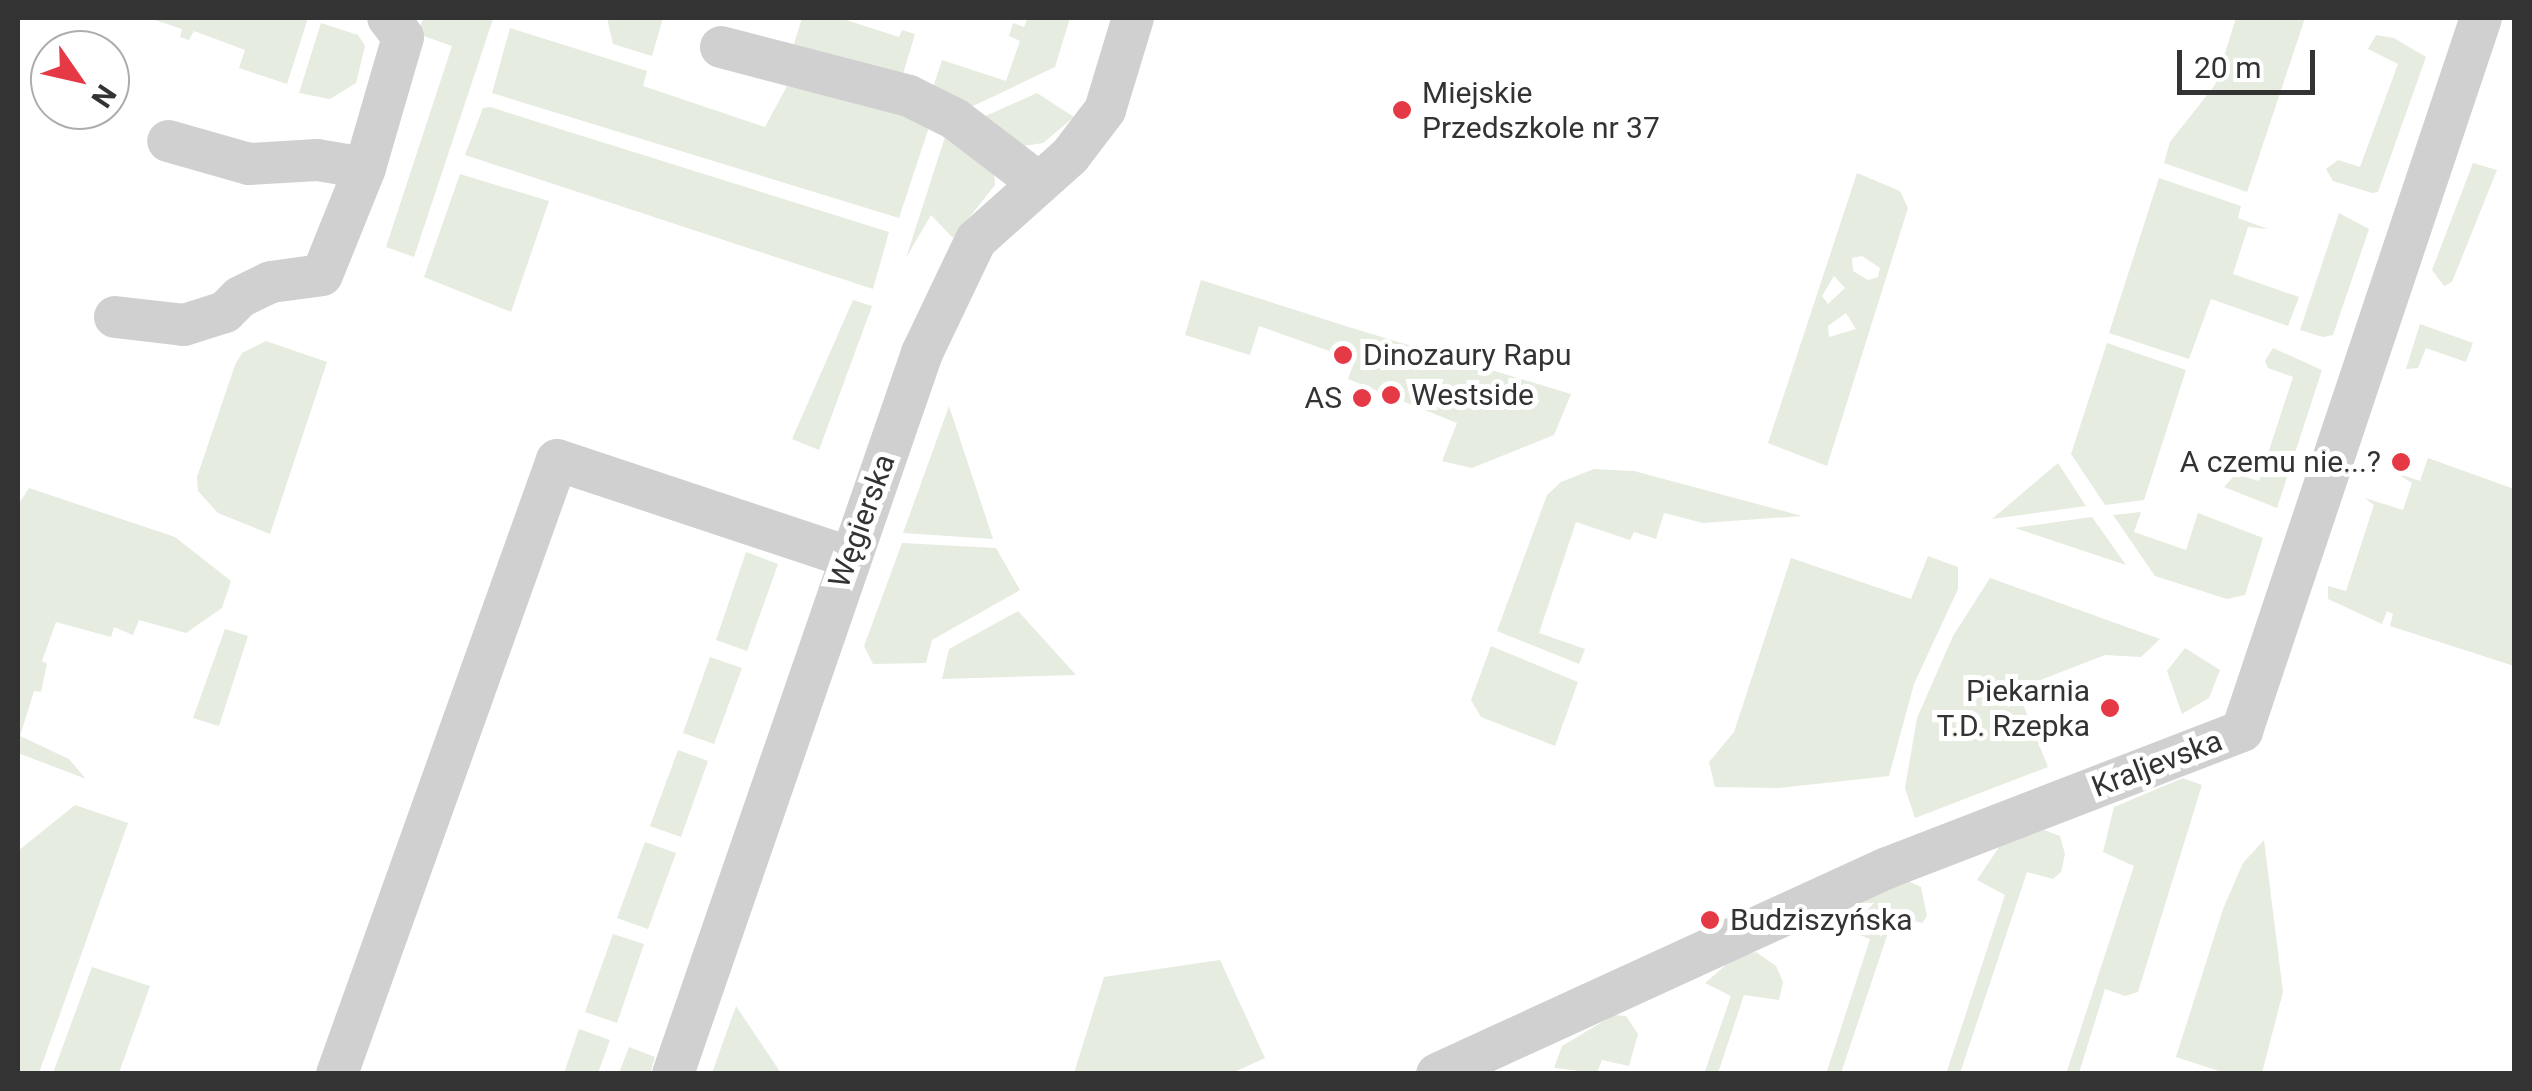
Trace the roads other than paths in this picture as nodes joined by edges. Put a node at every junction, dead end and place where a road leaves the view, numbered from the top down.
1 (388, 18) edge
2 (1133, 18) edge
3 (2481, 18) edge
4 (721, 47) dead end
5 (168, 141) dead end
6 (365, 168) junction
7 (1039, 183) junction
8 (115, 317) dead end
9 (848, 558) junction
10 (337, 1074) edge
11 (673, 1074) edge
12 (1437, 1074) edge

1 - 6 street
2 - 7 street, Węgierska
3 - 12 street, Kraljevska
4 - 7 street
5 - 6 street
6 - 8 street
7 - 9 street, Węgierska
9 - 10 street
9 - 11 street, Węgierska

